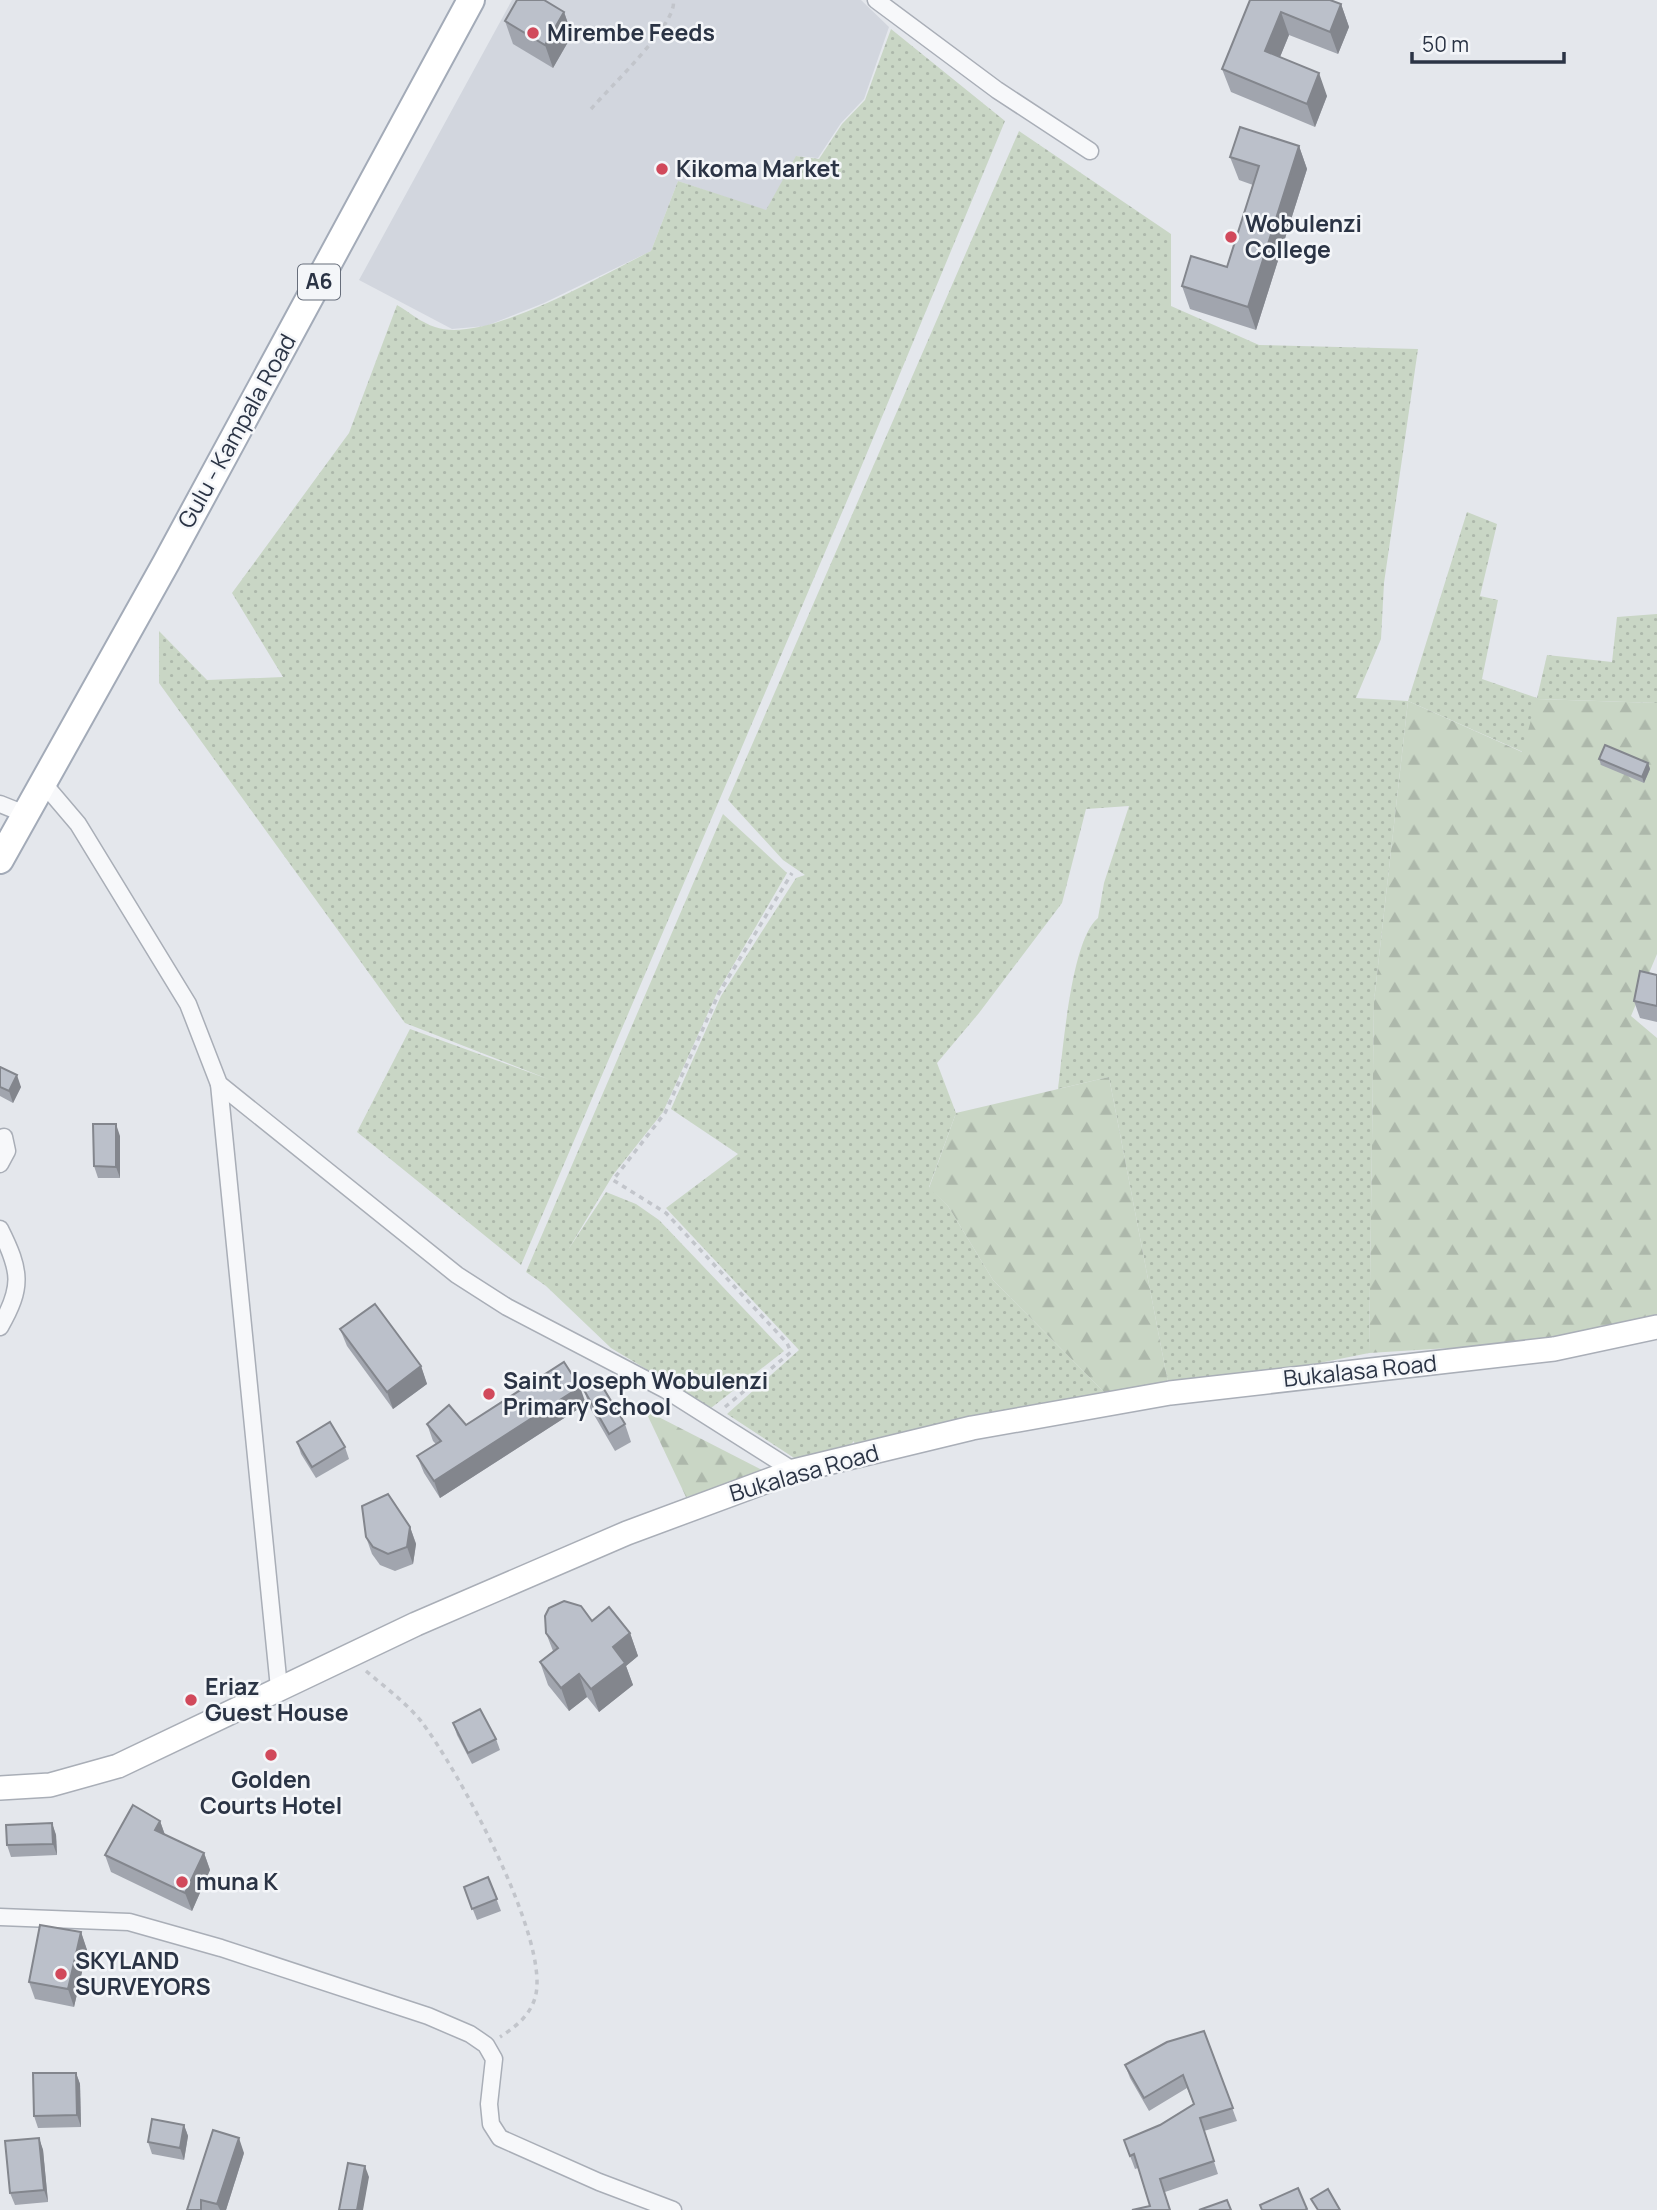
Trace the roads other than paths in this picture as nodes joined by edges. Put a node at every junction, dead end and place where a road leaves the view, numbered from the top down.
1 (471, 0) edge
2 (876, 0) edge
3 (1090, 151) dead end
4 (44, 784) junction
5 (0, 804) edge
6 (25, 814) junction
7 (0, 860) edge
8 (219, 1084) junction
9 (4, 1137) dead end
10 (0, 1164) edge
11 (0, 1229) edge
12 (0, 1327) edge
13 (1657, 1327) edge
14 (794, 1471) junction
15 (279, 1688) junction
16 (0, 1788) edge
17 (0, 1917) edge
18 (673, 2210) edge

1 - 4 main road, Gulu - Kampala Road / A6
2 - 3 street
4 - 6 main road, Gulu - Kampala Road / A6
4 - 8 street
5 - 6 street
6 - 7 main road, Gulu - Kampala Road / A6
8 - 14 street
8 - 15 street
9 - 10 street
11 - 12 street
13 - 14 street, Bukalasa Road
14 - 15 street, Bukalasa Road
15 - 16 street, Bukalasa Road
17 - 18 street

